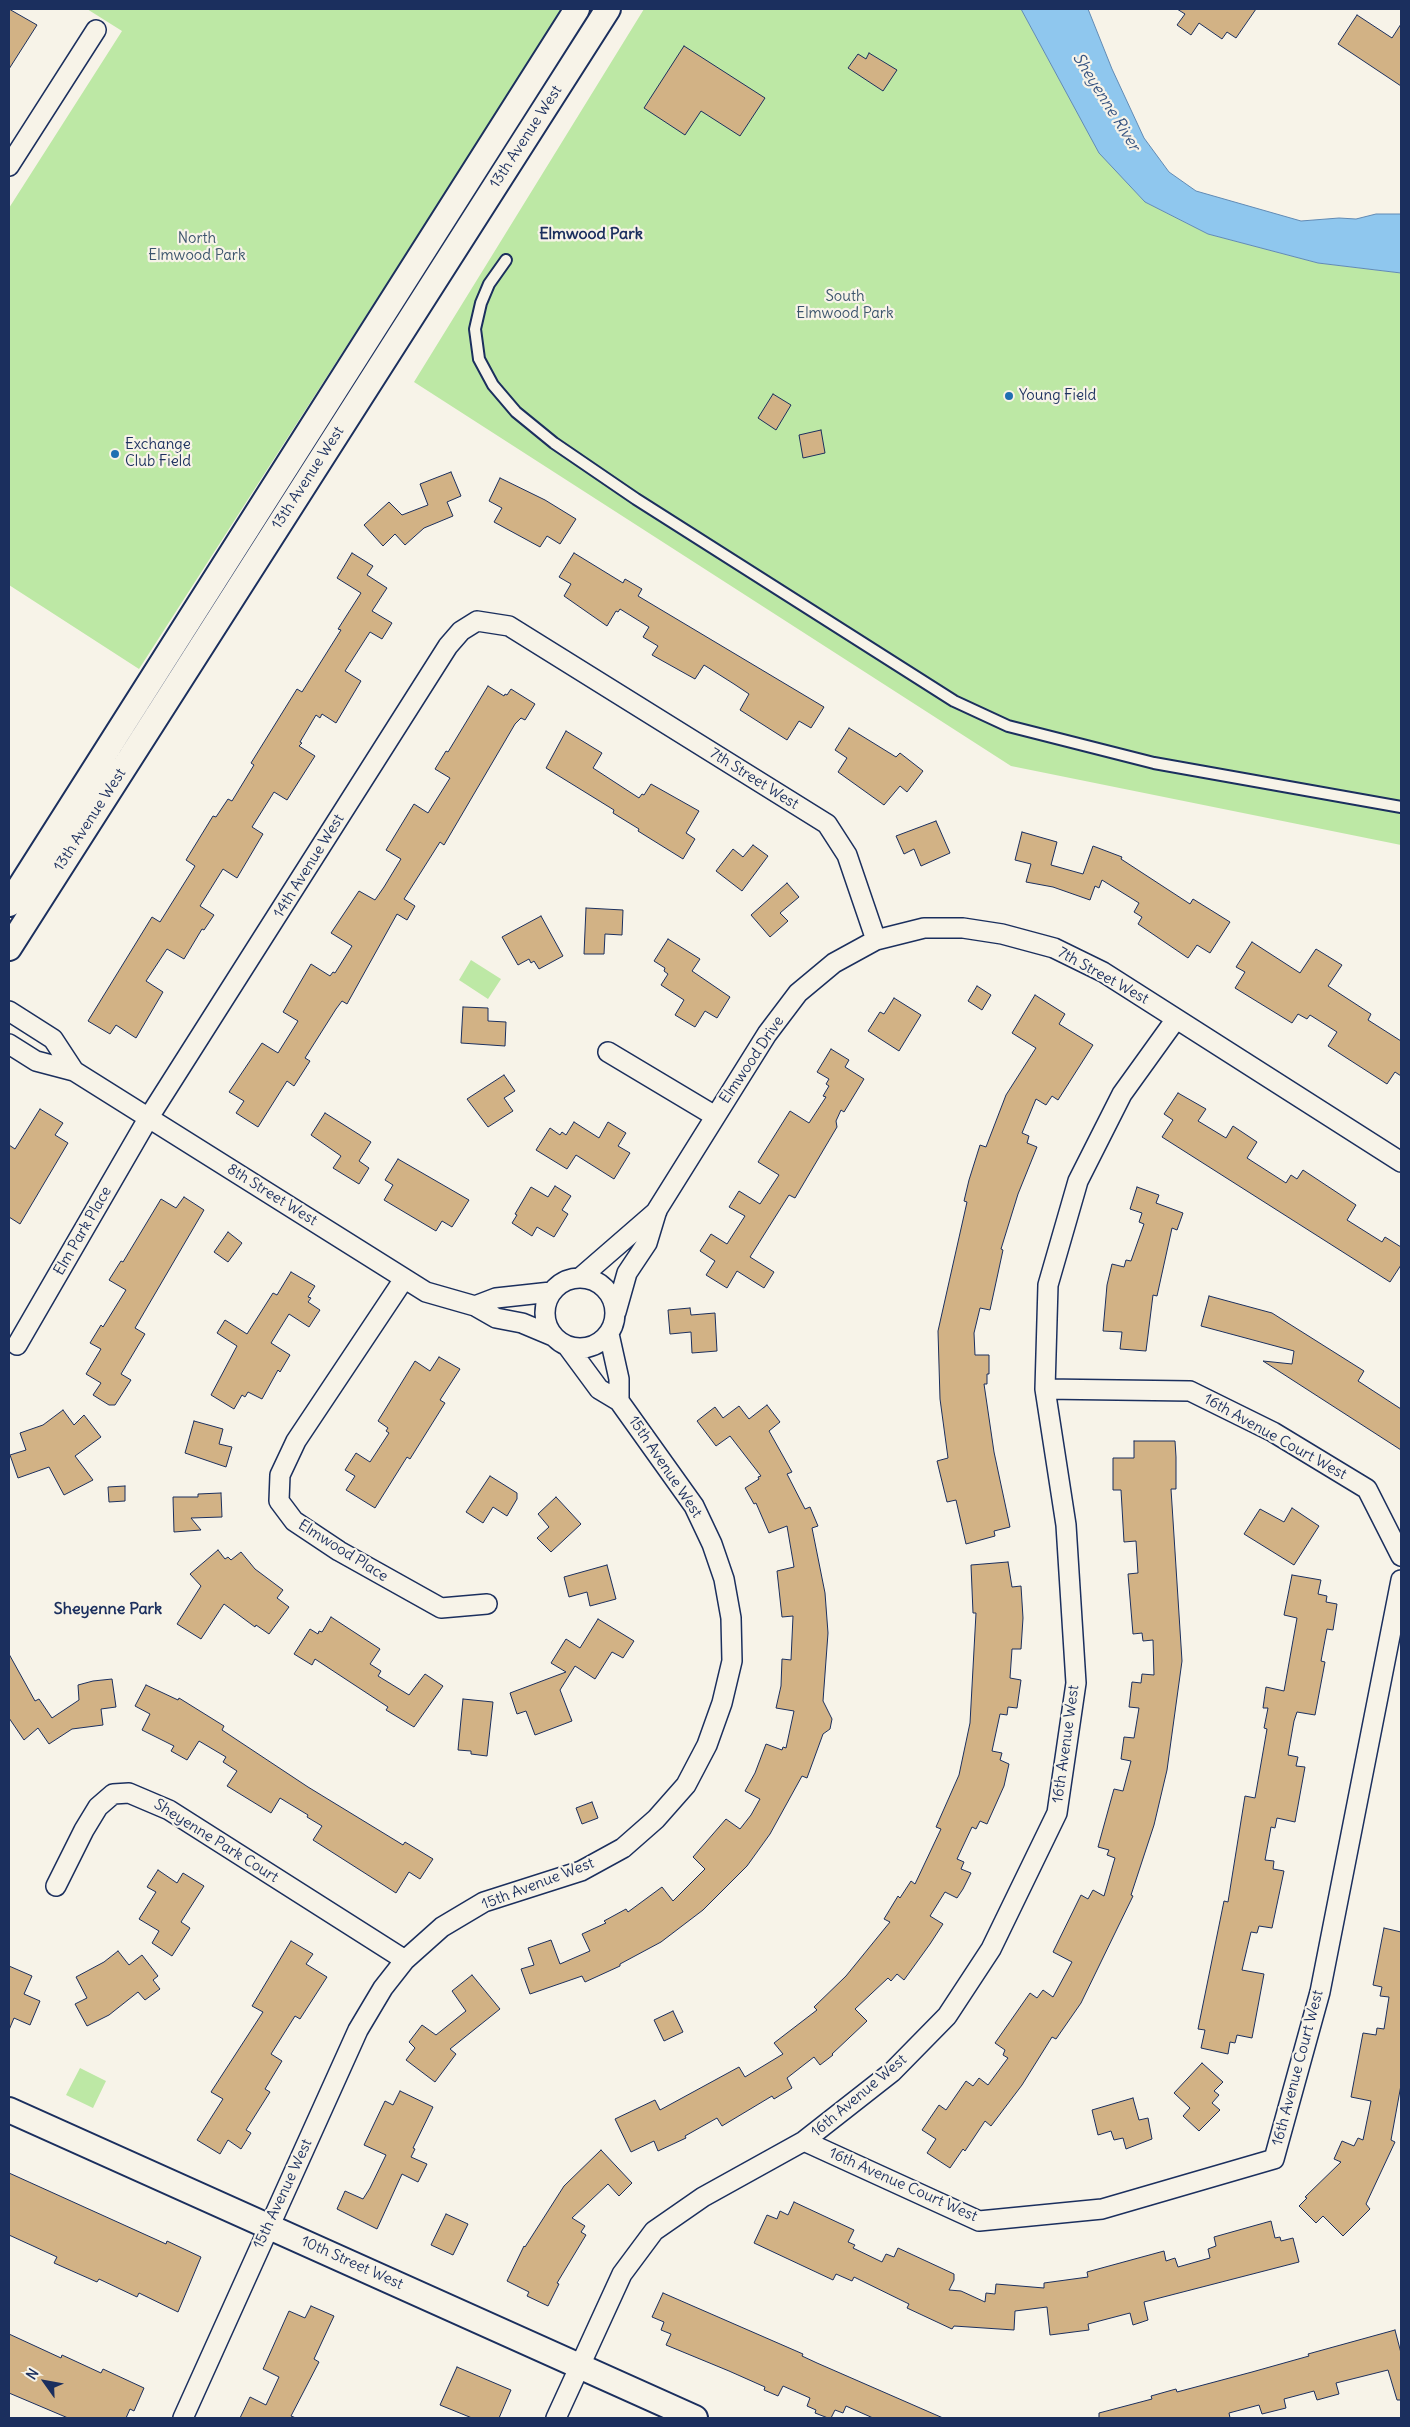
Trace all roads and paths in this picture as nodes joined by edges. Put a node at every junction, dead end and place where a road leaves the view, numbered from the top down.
1 (577, 9) edge
2 (608, 9) edge
3 (96, 30) dead end
4 (9, 166) edge
5 (506, 260) dead end
6 (477, 622) joint
7 (1401, 807) edge
8 (9, 904) edge
9 (876, 940) junction
10 (9, 948) edge
11 (9, 1011) edge
12 (1176, 1019) junction
13 (9, 1044) edge
14 (608, 1052) dead end
15 (74, 1071) junction
16 (715, 1116) junction
17 (149, 1117) junction
18 (1401, 1162) edge
19 (658, 1210) junction
20 (581, 1277) junction
21 (404, 1280) junction
22 (551, 1292) junction
23 (475, 1306) junction
24 (616, 1312) junction
25 (609, 1334) junction
26 (560, 1341) junction
27 (17, 1345) dead end
28 (1045, 1389) junction
29 (619, 1401) junction
30 (1401, 1556) edge
31 (1401, 1580) edge
32 (488, 1604) dead end
33 (56, 1886) dead end
34 (406, 1960) junction
35 (9, 2110) edge
36 (804, 2141) junction
37 (268, 2225) junction
38 (579, 2365) junction
39 (183, 2418) edge
40 (556, 2418) edge
41 (695, 2418) edge

1 - 8 street, 13th Avenue West
2 - 10 street, 13th Avenue West
3 - 4 street
5 - 7 lane
6 - 9 street, 7th Street West
6 - 17 street, 14th Avenue West
9 - 12 street, 7th Street West
9 - 16 street, Elmwood Drive
11 - 15 street, 8th Street West
12 - 18 street, 7th Street West
12 - 28 street, 16th Avenue West
13 - 15 street, 8th Street West
14 - 16 street
15 - 17 street, 8th Street West
16 - 19 street, Elmwood Drive
17 - 21 street, 8th Street West
17 - 27 street, Elm Park Place
19 - 20 street, Elmwood Drive
19 - 24 street, Elmwood Drive
20 - 22 street
20 - 24 street
21 - 23 street, 8th Street West
21 - 32 street, Elmwood Place
22 - 23 street
22 - 26 street
23 - 26 street, 8th Street West
24 - 25 street
25 - 26 street
25 - 29 street, 15th Avenue West
26 - 29 street, 15th Avenue West
28 - 30 street, 16th Avenue Court West
28 - 36 street, 16th Avenue West
29 - 34 street, 15th Avenue West
31 - 36 street, 16th Avenue Court West
33 - 34 street, Sheyenne Park Court
34 - 37 street, 15th Avenue West
35 - 37 street, 10th Street West
36 - 38 street, 16th Avenue West
37 - 38 street, 10th Street West
37 - 39 street, 15th Avenue West
38 - 40 street, 16th Avenue West
38 - 41 street, 10th Street West

